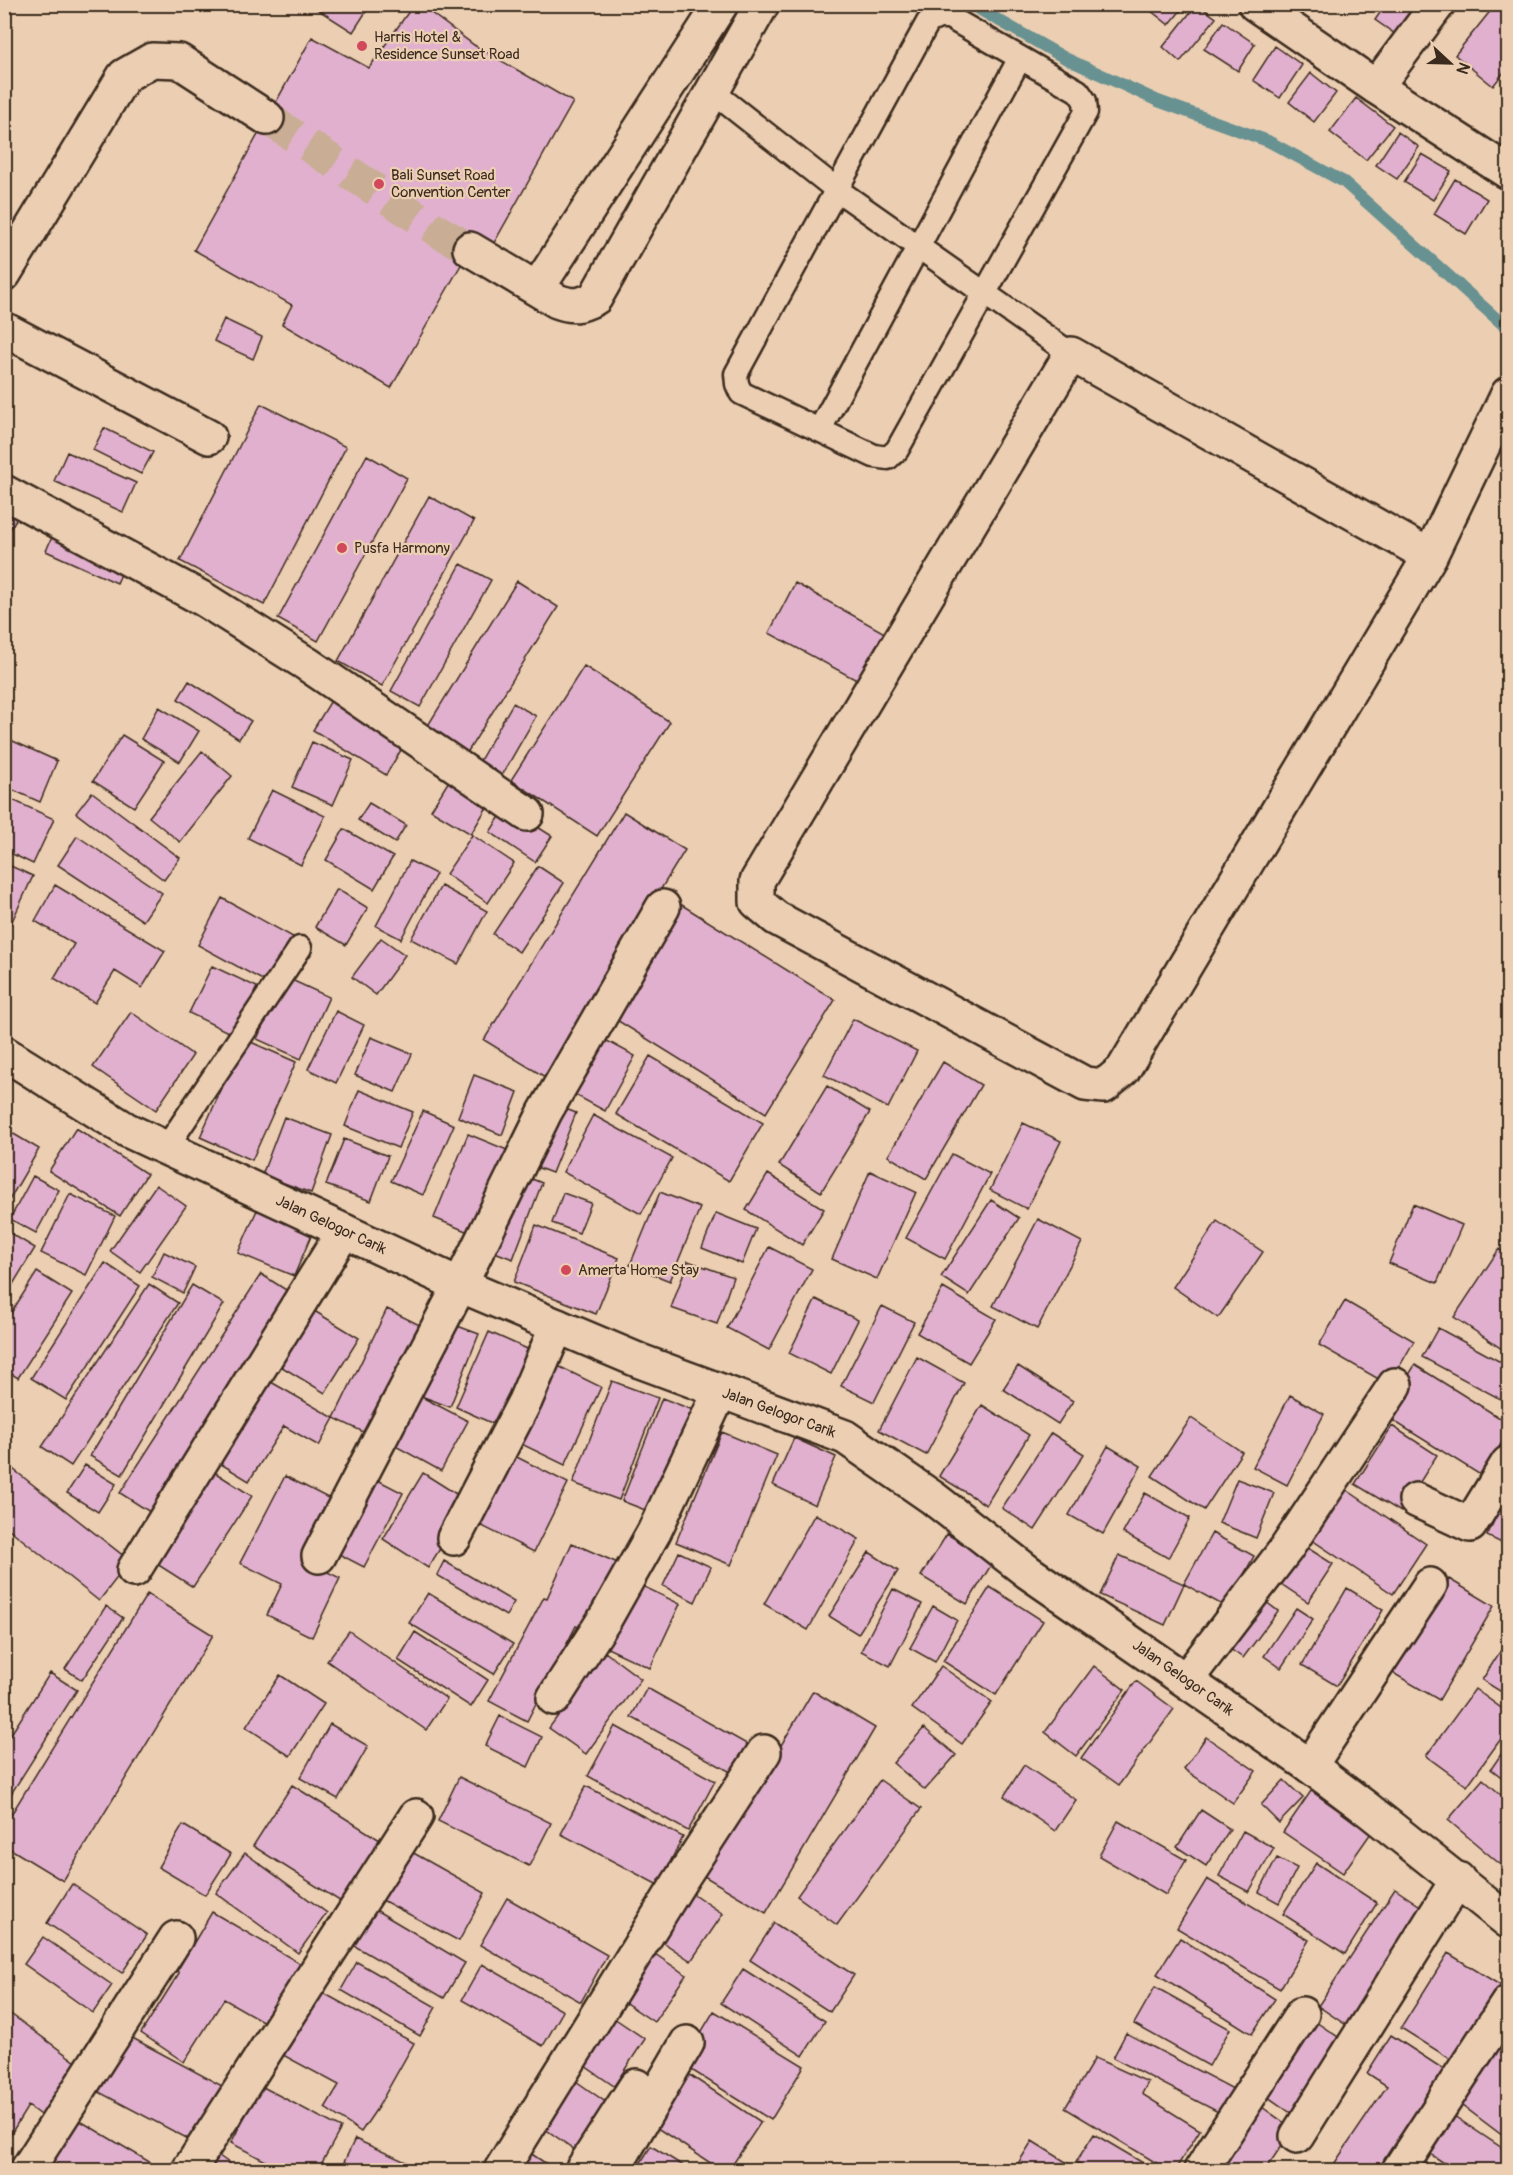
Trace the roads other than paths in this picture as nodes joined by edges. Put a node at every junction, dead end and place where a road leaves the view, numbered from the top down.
1 (721, 4) edge
2 (762, 4) edge
3 (1255, 4) edge
4 (1438, 4) edge
5 (1020, 58) junction
6 (1377, 87) junction
7 (713, 92) junction
8 (267, 118) tunnel mouth
9 (1509, 172) edge
10 (836, 189) junction
11 (919, 247) junction
12 (470, 249) tunnel mouth
13 (4, 274) edge
14 (537, 290) junction
15 (986, 293) junction
16 (4, 329) edge
17 (1071, 354) junction
18 (1509, 394) edge
19 (820, 429) junction
20 (209, 437) dead end
21 (4, 492) edge
22 (1430, 556) junction
23 (527, 814) dead end
24 (663, 907) dead end
25 (300, 948) dead end
26 (4, 1053) edge
27 (166, 1148) junction
28 (344, 1231) junction
29 (460, 1285) junction
30 (557, 1326) junction
31 (1395, 1385) dead end
32 (720, 1392) junction
33 (1509, 1462) edge
34 (1416, 1500) dead end
35 (454, 1538) dead end
36 (318, 1556) dead end
37 (134, 1570) dead end
38 (1430, 1585) dead end
39 (1186, 1680) junction
40 (554, 1698) dead end
41 (764, 1752) dead end
42 (1310, 1766) junction
43 (416, 1816) dead end
44 (1458, 1879) junction
45 (1509, 1921) edge
46 (176, 1938) dead end
47 (1509, 2003) edge
48 (1302, 2014) dead end
49 (687, 2043) dead end
50 (636, 2086) dead end
51 (1297, 2136) dead end
52 (27, 2170) edge
53 (189, 2170) edge
54 (501, 2170) edge
55 (582, 2170) edge
56 (613, 2170) edge
57 (1201, 2170) edge
58 (1399, 2170) edge

1 - 14 street
2 - 7 street
3 - 6 street
4 - 6 street
5 - 10 lane
5 - 11 lane
5 - 15 lane
6 - 9 street
7 - 10 lane
7 - 14 street
8 - 13 street
10 - 11 lane
10 - 19 lane
11 - 15 lane
11 - 19 lane
12 - 14 street
15 - 17 lane
15 - 19 lane
16 - 20 street
17 - 22 street
17 - 22 street
18 - 22 street
21 - 23 street
24 - 29 street
25 - 27 lane
26 - 27 street, Jalan Gelogor Carik
27 - 28 street, Jalan Gelogor Carik
28 - 29 street, Jalan Gelogor Carik
28 - 37 street
29 - 30 street, Jalan Gelogor Carik
29 - 36 street
30 - 32 street, Jalan Gelogor Carik
30 - 35 street
31 - 39 street
32 - 39 street, Jalan Gelogor Carik
32 - 40 street
33 - 34 street
38 - 42 street
39 - 42 street, Jalan Gelogor Carik
41 - 54 street
42 - 44 street, Jalan Gelogor Carik
43 - 53 street
44 - 45 street, Jalan Gelogor Carik
44 - 51 street
46 - 52 street
47 - 58 street
48 - 57 street
49 - 56 street
50 - 55 street

